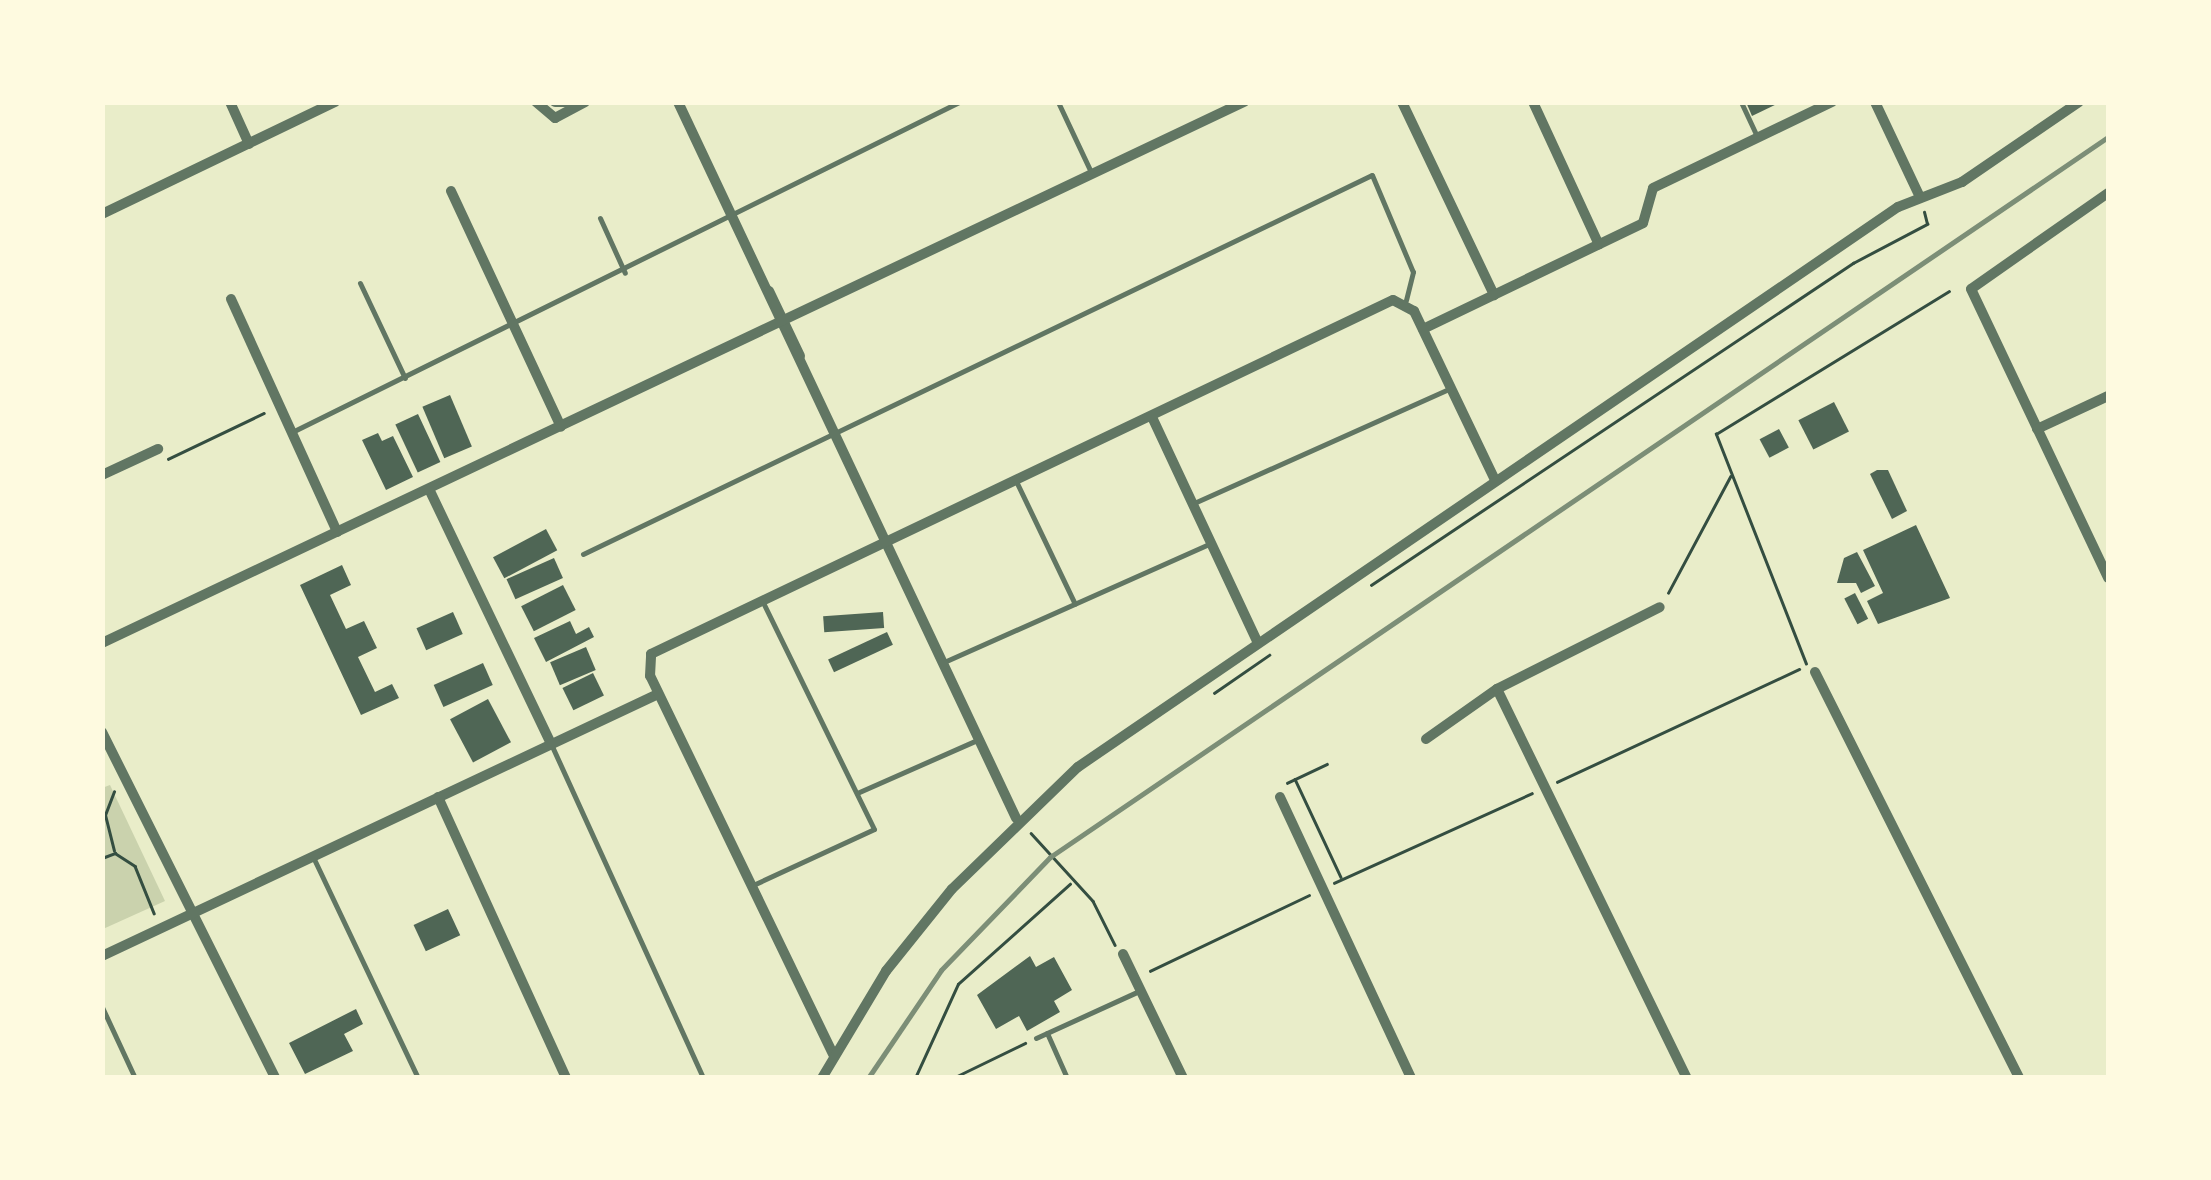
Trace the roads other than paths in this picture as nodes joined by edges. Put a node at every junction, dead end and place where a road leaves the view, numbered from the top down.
1 (230, 102) edge
2 (336, 102) edge
3 (536, 102) edge
4 (555, 102) edge
5 (568, 102) edge
6 (585, 102) edge
7 (959, 102) edge
8 (1058, 102) edge
9 (1244, 102) edge
10 (1402, 102) edge
11 (1533, 102) edge
12 (1741, 102) edge
13 (1832, 102) edge
14 (1874, 102) edge
15 (2079, 102) edge
16 (679, 103) edge
17 (1758, 138) junction
18 (249, 144) junction
19 (1092, 175) junction
20 (451, 190) dead end
21 (2108, 193) edge
22 (1920, 196) junction
23 (102, 214) edge
24 (733, 215) junction
25 (600, 218) dead end
26 (1600, 245) junction
27 (625, 273) junction
28 (360, 283) dead end
29 (1494, 296) junction
30 (231, 299) dead end
31 (1406, 300) junction
32 (783, 322) junction
33 (514, 326) junction
34 (1423, 329) junction
35 (404, 378) junction
36 (1450, 388) junction
37 (2108, 396) edge
38 (1152, 417) junction
39 (561, 427) junction
40 (2037, 429) junction
41 (292, 432) junction
42 (836, 434) junction
43 (158, 449) dead end
44 (102, 475) edge
45 (1495, 480) junction
46 (1016, 481) junction
47 (429, 489) junction
48 (1192, 504) junction
49 (337, 532) junction
50 (887, 542) junction
51 (1209, 544) junction
52 (583, 554) dead end
53 (2108, 578) edge
54 (762, 600) junction
55 (1074, 604) junction
56 (1660, 607) road end
57 (1257, 641) junction
58 (102, 643) edge
59 (941, 664) junction
60 (1815, 672) dead end
61 (1497, 688) junction
62 (658, 694) junction
63 (102, 732) edge
64 (1426, 739) dead end
65 (977, 740) junction
66 (551, 744) junction
67 (1280, 792) road end
68 (857, 793) junction
69 (438, 797) junction
70 (1016, 818) junction
71 (313, 856) junction
72 (750, 886) junction
73 (192, 913) junction
74 (1119, 951) road end
75 (102, 956) edge
76 (1141, 990) junction
77 (102, 1007) edge
78 (1047, 1033) junction
79 (1036, 1038) road end
80 (833, 1054) junction
81 (136, 1078) edge
82 (276, 1078) edge
83 (418, 1078) edge
84 (566, 1078) edge
85 (703, 1078) edge
86 (822, 1078) edge
87 (1068, 1078) edge
88 (1184, 1078) edge
89 (1410, 1078) edge
90 (1688, 1078) edge
91 (2019, 1078) edge

1 - 18 street
2 - 18 street
3 - 6 street
4 - 5 street
7 - 24 lane
8 - 19 lane
9 - 19 street
10 - 29 street
11 - 26 street
12 - 17 lane
13 - 17 street
14 - 22 street
15 - 22 street
16 - 24 street
17 - 26 street
18 - 23 street
19 - 32 street
20 - 33 street
21 - 40 street
22 - 45 street
24 - 27 lane
24 - 32 street
25 - 27 lane
26 - 29 street
27 - 33 lane
28 - 35 lane
29 - 34 street
30 - 41 street
31 - 34 street
31 - 38 street
31 - 42 lane
32 - 39 street
32 - 42 street
33 - 35 lane
33 - 39 street
34 - 36 street
35 - 41 lane
36 - 45 street
36 - 48 lane
37 - 40 street
38 - 46 street
38 - 48 street
39 - 47 street
40 - 53 street
41 - 49 street
42 - 50 street
42 - 52 lane
43 - 44 street
45 - 57 street
46 - 50 street
46 - 55 lane
47 - 49 street
47 - 66 street
48 - 51 street
49 - 58 street
50 - 54 street
50 - 59 street
51 - 55 lane
51 - 57 street
54 - 62 street
54 - 68 lane
55 - 59 lane
56 - 61 street
57 - 70 street
59 - 65 street
60 - 91 street
61 - 64 street
61 - 90 street
62 - 66 street
62 - 72 street
63 - 73 street
65 - 68 lane
65 - 70 street
66 - 69 street
66 - 85 lane
67 - 89 street
68 - 72 lane
69 - 71 street
69 - 84 street
70 - 80 street
71 - 73 street
71 - 83 lane
72 - 80 street
73 - 75 street
73 - 82 street
74 - 76 street
76 - 78 lane
76 - 88 street
77 - 81 lane
78 - 79 lane
78 - 87 lane
80 - 86 street

